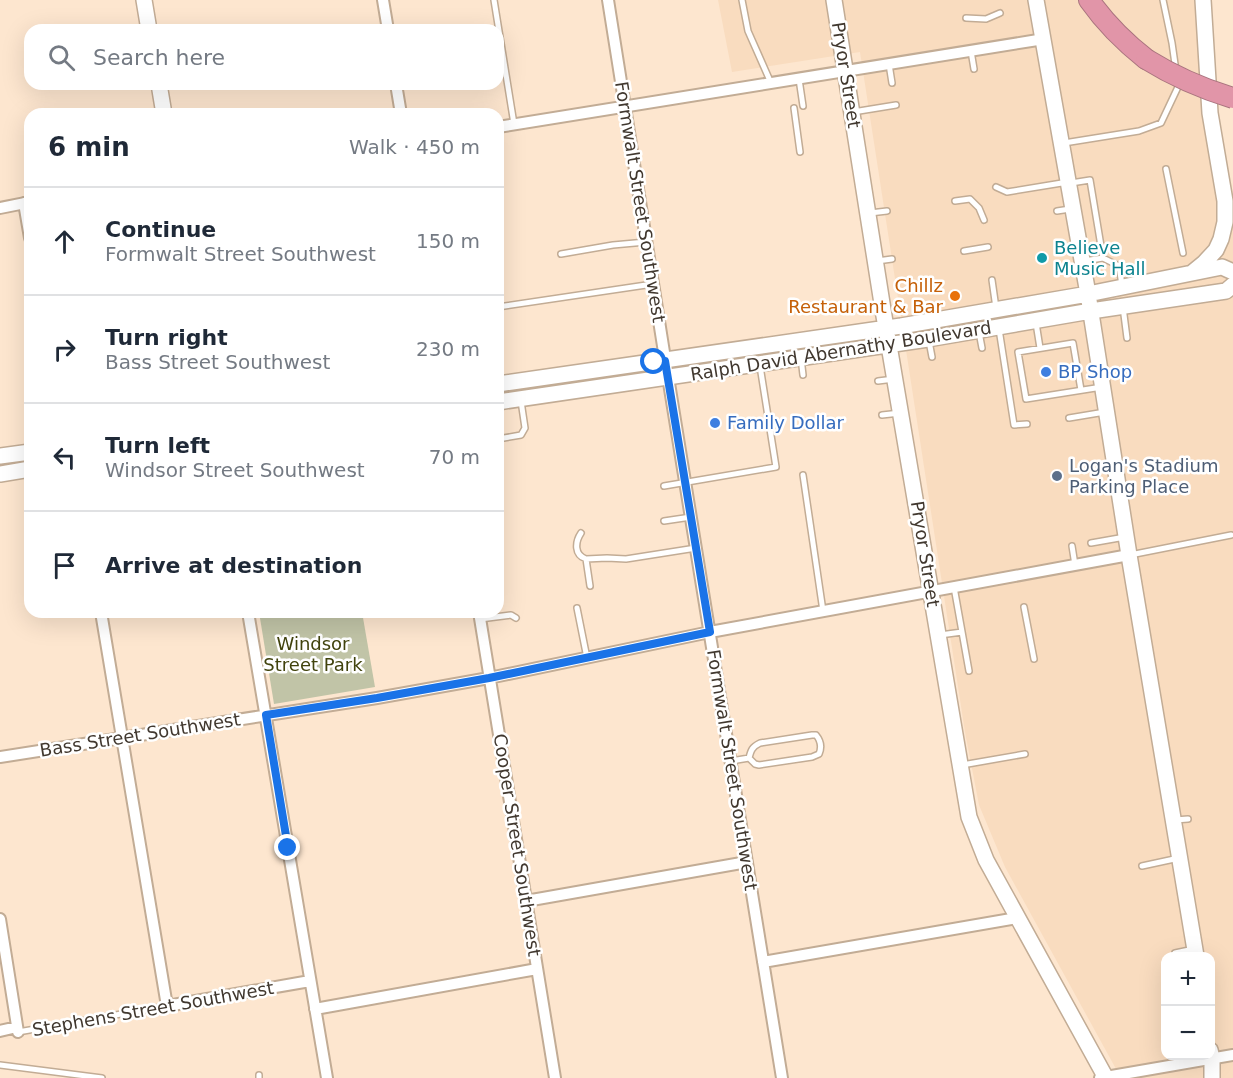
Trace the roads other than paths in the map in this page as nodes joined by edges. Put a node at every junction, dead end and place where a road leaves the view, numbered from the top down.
1 (144, 0) edge
2 (383, 0) edge
3 (494, 0) edge
4 (608, 0) edge
5 (742, 0) edge
6 (834, 0) edge
7 (1036, 0) edge
8 (1089, 0) edge
9 (1163, 0) edge
10 (1203, 0) edge
11 (1000, 13) dead end
12 (966, 18) dead end
13 (148, 24) edge
14 (386, 24) edge
15 (495, 24) edge
16 (1044, 39) junction
17 (971, 51) junction
18 (889, 64) junction
19 (974, 69) dead end
20 (845, 71) junction
21 (504, 74) edge
22 (799, 79) junction
23 (771, 83) junction
24 (892, 83) dead end
25 (160, 90) edge
26 (397, 90) edge
27 (1233, 98) edge
28 (896, 105) dead end
29 (803, 106) dead end
30 (625, 107) junction
31 (163, 108) edge
32 (400, 108) edge
33 (794, 108) dead end
34 (852, 112) junction
35 (514, 124) junction
36 (504, 126) edge
37 (1062, 143) junction
38 (800, 152) dead end
39 (1166, 169) dead end
40 (1069, 182) junction
41 (996, 187) dead end
42 (955, 201) dead end
43 (1225, 201) junction
44 (24, 203) edge
45 (0, 207) edge
46 (1073, 208) junction
47 (1057, 211) dead end
48 (887, 212) dead end
49 (868, 213) junction
50 (984, 220) dead end
51 (1233, 225) edge
52 (646, 242) junction
53 (988, 247) dead end
54 (964, 251) dead end
55 (1183, 253) dead end
56 (561, 254) dead end
57 (1103, 258) junction
58 (891, 259) dead end
59 (1082, 261) junction
60 (876, 262) junction
61 (1233, 272) edge
62 (1185, 274) junction
63 (992, 279) dead end
64 (653, 284) junction
65 (1233, 285) edge
66 (1122, 287) junction
67 (1088, 294) junction
68 (1184, 297) junction
69 (504, 306) edge
70 (1123, 307) junction
71 (996, 309) junction
72 (1091, 311) junction
73 (1035, 321) junction
74 (999, 327) junction
75 (887, 328) junction
76 (979, 331) junction
77 (928, 339) junction
78 (1127, 339) dead end
79 (890, 345) junction
80 (982, 348) dead end
81 (1040, 348) junction
82 (932, 357) dead end
83 (801, 358) junction
84 (665, 361) junction
85 (760, 364) junction
86 (803, 375) dead end
87 (668, 378) junction
88 (896, 379) junction
89 (878, 381) dead end
90 (504, 383) edge
91 (1103, 387) junction
92 (1081, 390) junction
93 (520, 399) junction
94 (504, 401) edge
95 (1107, 412) junction
96 (901, 413) junction
97 (882, 415) dead end
98 (1069, 418) dead end
99 (1027, 424) dead end
100 (504, 438) edge
101 (24, 453) edge
102 (0, 456) edge
103 (24, 471) edge
104 (0, 474) edge
105 (803, 475) dead end
106 (685, 483) junction
107 (664, 486) dead end
108 (691, 517) junction
109 (664, 521) dead end
110 (581, 533) dead end
111 (1231, 535) dead end
112 (1126, 536) junction
113 (1091, 543) dead end
114 (1072, 546) dead end
115 (696, 548) junction
116 (1129, 555) junction
117 (586, 559) junction
118 (1075, 565) junction
119 (590, 586) dead end
120 (954, 587) junction
121 (931, 591) junction
122 (1024, 607) dead end
123 (577, 608) dead end
124 (823, 611) junction
125 (504, 615) edge
126 (102, 618) edge
127 (249, 618) edge
128 (479, 618) edge
129 (516, 618) dead end
130 (710, 632) junction
131 (962, 632) junction
132 (938, 635) junction
133 (587, 658) junction
134 (1035, 659) dead end
135 (969, 671) dead end
136 (489, 678) junction
137 (266, 715) junction
138 (123, 738) junction
139 (1025, 754) dead end
140 (0, 757) edge
141 (749, 758) junction
142 (730, 761) junction
143 (960, 765) junction
144 (1179, 858) junction
145 (747, 862) junction
146 (1142, 866) dead end
147 (526, 901) junction
148 (1017, 918) junction
149 (0, 919) edge
150 (1195, 952) edge
151 (764, 962) junction
152 (537, 969) junction
153 (310, 981) junction
154 (167, 1006) junction
155 (315, 1009) junction
156 (0, 1030) edge
157 (18, 1030) junction
158 (1215, 1054) edge
159 (1233, 1055) edge
160 (1184, 1060) edge
161 (1211, 1060) edge
162 (0, 1065) edge
163 (102, 1078) edge
164 (327, 1078) edge
165 (555, 1078) edge
166 (782, 1078) edge
167 (1103, 1078) edge
168 (1212, 1078) edge

1 - 13 main road
2 - 14 street
3 - 15 lane
4 - 30 street, Formwalt Street Southwest
5 - 23 lane
6 - 20 main road, Pryor Street
7 - 16 main road
8 - 27 highway, bridge
9 - 37 lane
10 - 43 main road
11 - 12 lane
16 - 17 street
16 - 37 main road
17 - 18 street
17 - 19 lane
18 - 20 street
18 - 24 lane
20 - 22 street
20 - 34 main road, Pryor Street
21 - 35 lane
22 - 23 street
22 - 29 lane
23 - 30 street
25 - 31 main road
26 - 32 street
28 - 34 lane
30 - 35 street
30 - 52 street, Formwalt Street Southwest
33 - 38 lane
34 - 49 main road, Pryor Street
35 - 36 street
37 - 40 main road
39 - 55 lane
40 - 41 lane
40 - 46 main road
40 - 57 lane
42 - 50 lane
43 - 51 main road
43 - 62 main road
44 - 45 street
46 - 47 lane
46 - 59 main road
48 - 49 lane
49 - 60 main road, Pryor Street
52 - 56 lane
52 - 64 street, Formwalt Street Southwest
53 - 54 lane
57 - 59 lane
57 - 66 lane
58 - 60 lane
59 - 67 main road
60 - 75 main road, Pryor Street
61 - 62 main road, Ralph David Abernathy Boulevard
62 - 66 main road, Ralph David Abernathy Boulevard
62 - 68 main road
63 - 71 lane
64 - 69 lane
64 - 84 street, Formwalt Street Southwest
65 - 68 main road, Ralph David Abernathy Boulevard
66 - 67 main road, Ralph David Abernathy Boulevard
67 - 71 main road, Ralph David Abernathy Boulevard
67 - 72 main road
68 - 70 main road, Ralph David Abernathy Boulevard
70 - 72 main road, Ralph David Abernathy Boulevard
70 - 78 lane
71 - 75 main road, Ralph David Abernathy Boulevard
72 - 73 main road, Ralph David Abernathy Boulevard
72 - 91 main road
73 - 74 main road, Ralph David Abernathy Boulevard
73 - 81 lane
74 - 76 main road, Ralph David Abernathy Boulevard
74 - 99 lane
75 - 79 main road, Pryor Street
75 - 84 main road, Ralph David Abernathy Boulevard
76 - 77 main road, Ralph David Abernathy Boulevard
76 - 80 lane
77 - 79 main road, Ralph David Abernathy Boulevard
77 - 82 lane
79 - 83 main road, Ralph David Abernathy Boulevard
79 - 88 main road, Pryor Street
81 - 92 lane
81 - 92 lane
83 - 85 main road, Ralph David Abernathy Boulevard
83 - 86 lane
84 - 87 street, Formwalt Street Southwest
84 - 90 main road, Ralph David Abernathy Boulevard
85 - 87 main road, Ralph David Abernathy Boulevard
85 - 106 lane
87 - 93 main road, Ralph David Abernathy Boulevard
87 - 106 street, Formwalt Street Southwest
88 - 89 lane
88 - 96 main road, Pryor Street
91 - 92 lane
91 - 95 main road
93 - 94 main road, Ralph David Abernathy Boulevard
93 - 100 lane
95 - 98 lane
95 - 112 main road
96 - 97 lane
96 - 121 main road, Pryor Street
101 - 102 main road
103 - 104 main road
105 - 124 lane
106 - 107 lane
106 - 108 street, Formwalt Street Southwest
108 - 109 lane
108 - 115 street, Formwalt Street Southwest
110 - 117 lane
111 - 116 lane
112 - 113 lane
112 - 116 main road
114 - 118 lane
115 - 117 lane
115 - 130 street, Formwalt Street Southwest
116 - 118 street, Bass Street Southwest
116 - 144 main road
117 - 119 lane
118 - 120 street, Bass Street Southwest
120 - 121 street, Bass Street Southwest
120 - 131 lane
121 - 124 street, Bass Street Southwest
121 - 132 main road, Pryor Street
122 - 134 lane
123 - 133 lane
124 - 130 street, Bass Street Southwest
125 - 129 lane
126 - 138 street
127 - 137 street
128 - 136 street, Cooper Street Southwest
130 - 133 street, Bass Street Southwest
130 - 142 street, Formwalt Street Southwest
131 - 132 lane
131 - 135 lane
132 - 143 main road, Pryor Street
133 - 136 street, Bass Street Southwest
136 - 137 street, Bass Street Southwest
136 - 147 street, Cooper Street Southwest
137 - 138 street, Bass Street Southwest
137 - 153 street
138 - 140 street, Bass Street Southwest
138 - 154 street
139 - 143 lane
141 - 141 lane
141 - 142 lane
142 - 145 street, Formwalt Street Southwest
143 - 148 main road, Pryor Street
144 - 146 lane
144 - 150 main road
145 - 147 street
145 - 151 street, Formwalt Street Southwest
147 - 152 street, Cooper Street Southwest
148 - 151 street
148 - 167 main road, Pryor Street
149 - 157 street
151 - 166 street, Formwalt Street Southwest
152 - 155 street
152 - 165 street, Cooper Street Southwest
153 - 154 street, Stephens Street Southwest
153 - 155 street
154 - 157 lane, Stephens Street Southwest
155 - 164 street
156 - 157 street, Stephens Street Southwest
158 - 159 street
160 - 167 street
161 - 168 main road
162 - 163 lane

